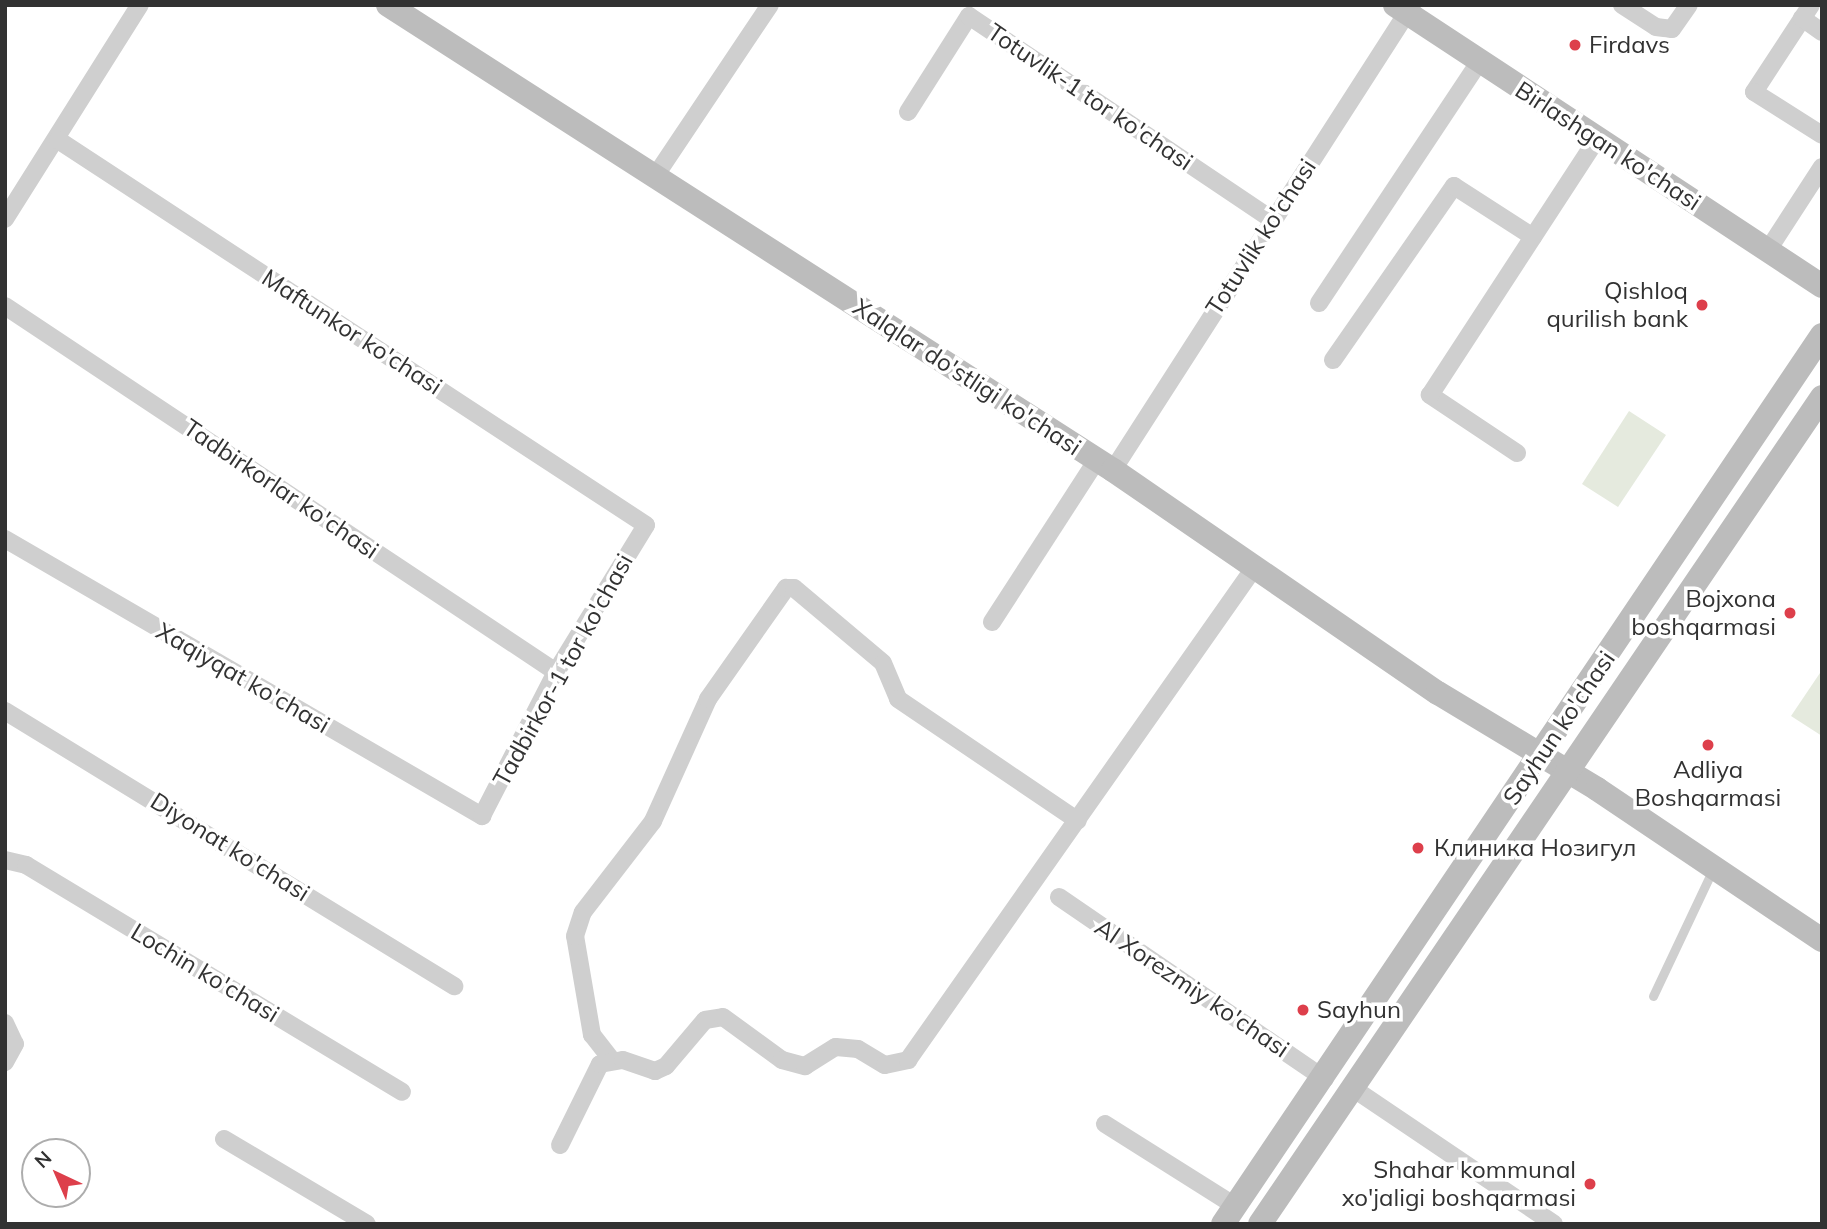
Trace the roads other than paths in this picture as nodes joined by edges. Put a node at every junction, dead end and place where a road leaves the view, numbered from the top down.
1 (140, 5) edge
2 (388, 5) edge
3 (770, 5) edge
4 (1622, 5) edge
5 (1689, 5) edge
6 (1404, 8) edge
7 (1807, 12) edge
8 (1822, 32) edge
9 (1480, 61) junction
10 (908, 112) dead end
11 (1822, 135) edge
12 (1597, 139) junction
13 (58, 140) junction
14 (1822, 167) edge
15 (654, 178) junction
16 (5, 219) edge
17 (1271, 219) junction
18 (1533, 237) junction
19 (1768, 250) junction
20 (1822, 286) edge
21 (1319, 303) dead end
22 (5, 306) edge
23 (1822, 335) edge
24 (1334, 360) dead end
25 (1822, 397) edge
26 (1517, 453) dead end
27 (1105, 465) junction
28 (646, 525) joint
29 (5, 540) edge
30 (1254, 568) junction
31 (992, 622) dead end
32 (556, 672) junction
33 (5, 711) edge
34 (1541, 755) junction
35 (1565, 772) junction
36 (482, 816) joint
37 (1078, 821) junction
38 (5, 860) edge
39 (1714, 868) junction
40 (1059, 897) dead end
41 (1822, 940) edge
42 (454, 986) dead end
43 (1653, 996) dead end
44 (5, 1023) edge
45 (611, 1059) junction
46 (5, 1062) edge
47 (1325, 1079) junction
48 (1354, 1088) junction
49 (402, 1092) dead end
50 (1105, 1124) dead end
51 (224, 1139) dead end
52 (560, 1145) dead end
53 (1229, 1215) edge
54 (367, 1224) edge
55 (1260, 1224) edge
56 (1555, 1224) edge

1 - 13 street
2 - 15 street, Xalqlar do'stligi ko'chasi
3 - 15 street
4 - 5 street
6 - 9 street, Birlashgan ko'chasi
6 - 17 street, Totuvlik ko'chasi
7 - 8 street
7 - 11 street
9 - 12 street, Birlashgan ko'chasi
9 - 21 street
10 - 17 street, Totuvlik-1 tor ko'chasi
12 - 18 street
12 - 19 street, Birlashgan ko'chasi
13 - 16 street
13 - 28 street, Maftunkor ko'chasi
14 - 19 street
15 - 27 street, Xalqlar do'stligi ko'chasi
17 - 27 street, Totuvlik ko'chasi
18 - 24 street
18 - 26 street
19 - 20 street, Birlashgan ko'chasi
22 - 32 street, Tadbirkorlar ko'chasi
23 - 34 street, Sayhun ko'chasi
25 - 35 street, Sayhun ko'chasi
27 - 30 street, Xalqlar do'stligi ko'chasi
27 - 31 street, Totuvlik ko'chasi
28 - 32 street, Tadbirkor-1 tor ko'chasi
29 - 36 street, Xaqiyqat ko'chasi
30 - 34 street, Xalqlar do'stligi ko'chasi
30 - 37 street
32 - 36 street, Tadbirkor-1 tor ko'chasi
33 - 42 street, Diyonat ko'chasi
34 - 35 street, Xalqlar do'stligi ko'chasi
34 - 47 street, Sayhun ko'chasi
35 - 39 street, Xalqlar do'stligi ko'chasi
35 - 48 street, Sayhun ko'chasi
37 - 45 street
37 - 45 street
38 - 49 street, Lochin ko'chasi
39 - 41 street, Xalqlar do'stligi ko'chasi
39 - 43 lane
40 - 47 street, Al Xorezmiy ko'chasi
44 - 46 street
45 - 52 street
47 - 53 street, Sayhun ko'chasi
48 - 55 street, Sayhun ko'chasi
48 - 56 street
50 - 53 street
51 - 54 street

